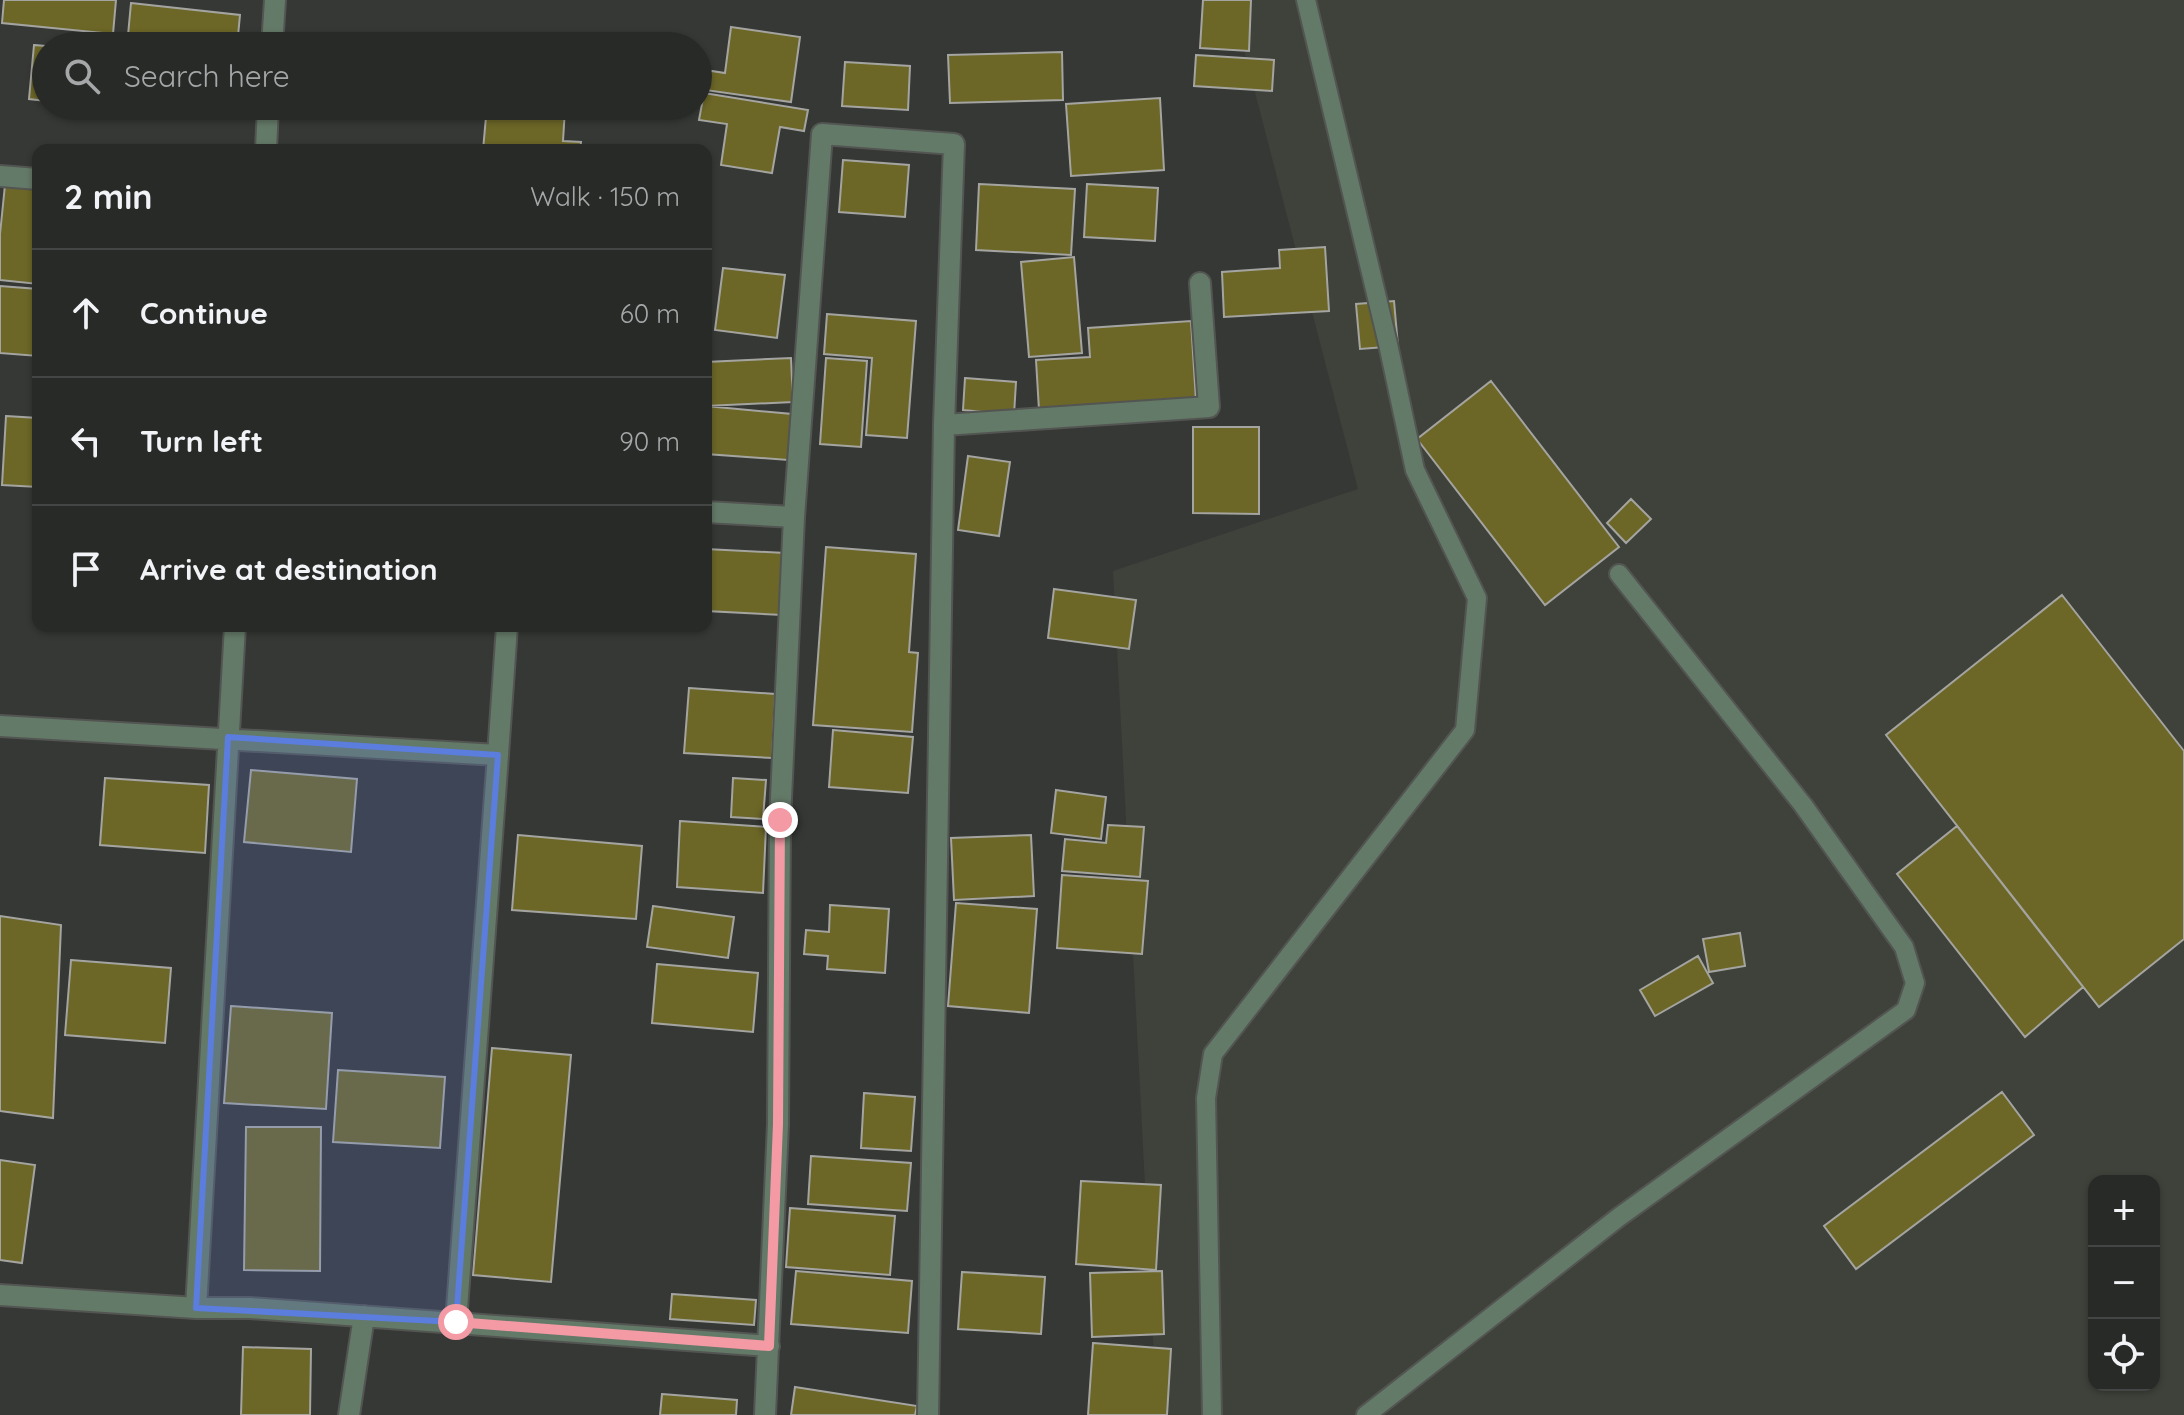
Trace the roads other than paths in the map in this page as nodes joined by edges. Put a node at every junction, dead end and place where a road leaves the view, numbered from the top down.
1 (275, 0) edge
2 (1306, 0) edge
3 (273, 32) edge
4 (267, 120) edge
5 (266, 144) edge
6 (0, 176) edge
7 (32, 179) edge
8 (1200, 283) dead end
9 (944, 425) junction
10 (712, 512) edge
11 (794, 517) junction
12 (1619, 574) dead end
13 (235, 632) edge
14 (507, 632) edge
15 (0, 726) edge
16 (228, 737) junction
17 (498, 755) junction
18 (0, 1295) edge
19 (196, 1308) junction
20 (364, 1316) junction
21 (456, 1322) junction
22 (769, 1346) junction
23 (349, 1415) edge
24 (765, 1415) edge
25 (928, 1415) edge
26 (1212, 1415) edge
27 (1366, 1415) edge

1 - 3 street
2 - 26 lane
4 - 5 street
6 - 7 street
8 - 9 street
9 - 11 street
9 - 25 street
10 - 11 street
11 - 22 street
12 - 27 lane
13 - 16 street
14 - 17 street
15 - 16 street
16 - 17 street
16 - 19 street
17 - 21 street
18 - 19 street
19 - 20 street
20 - 21 street
20 - 23 street
21 - 22 street
22 - 24 street

